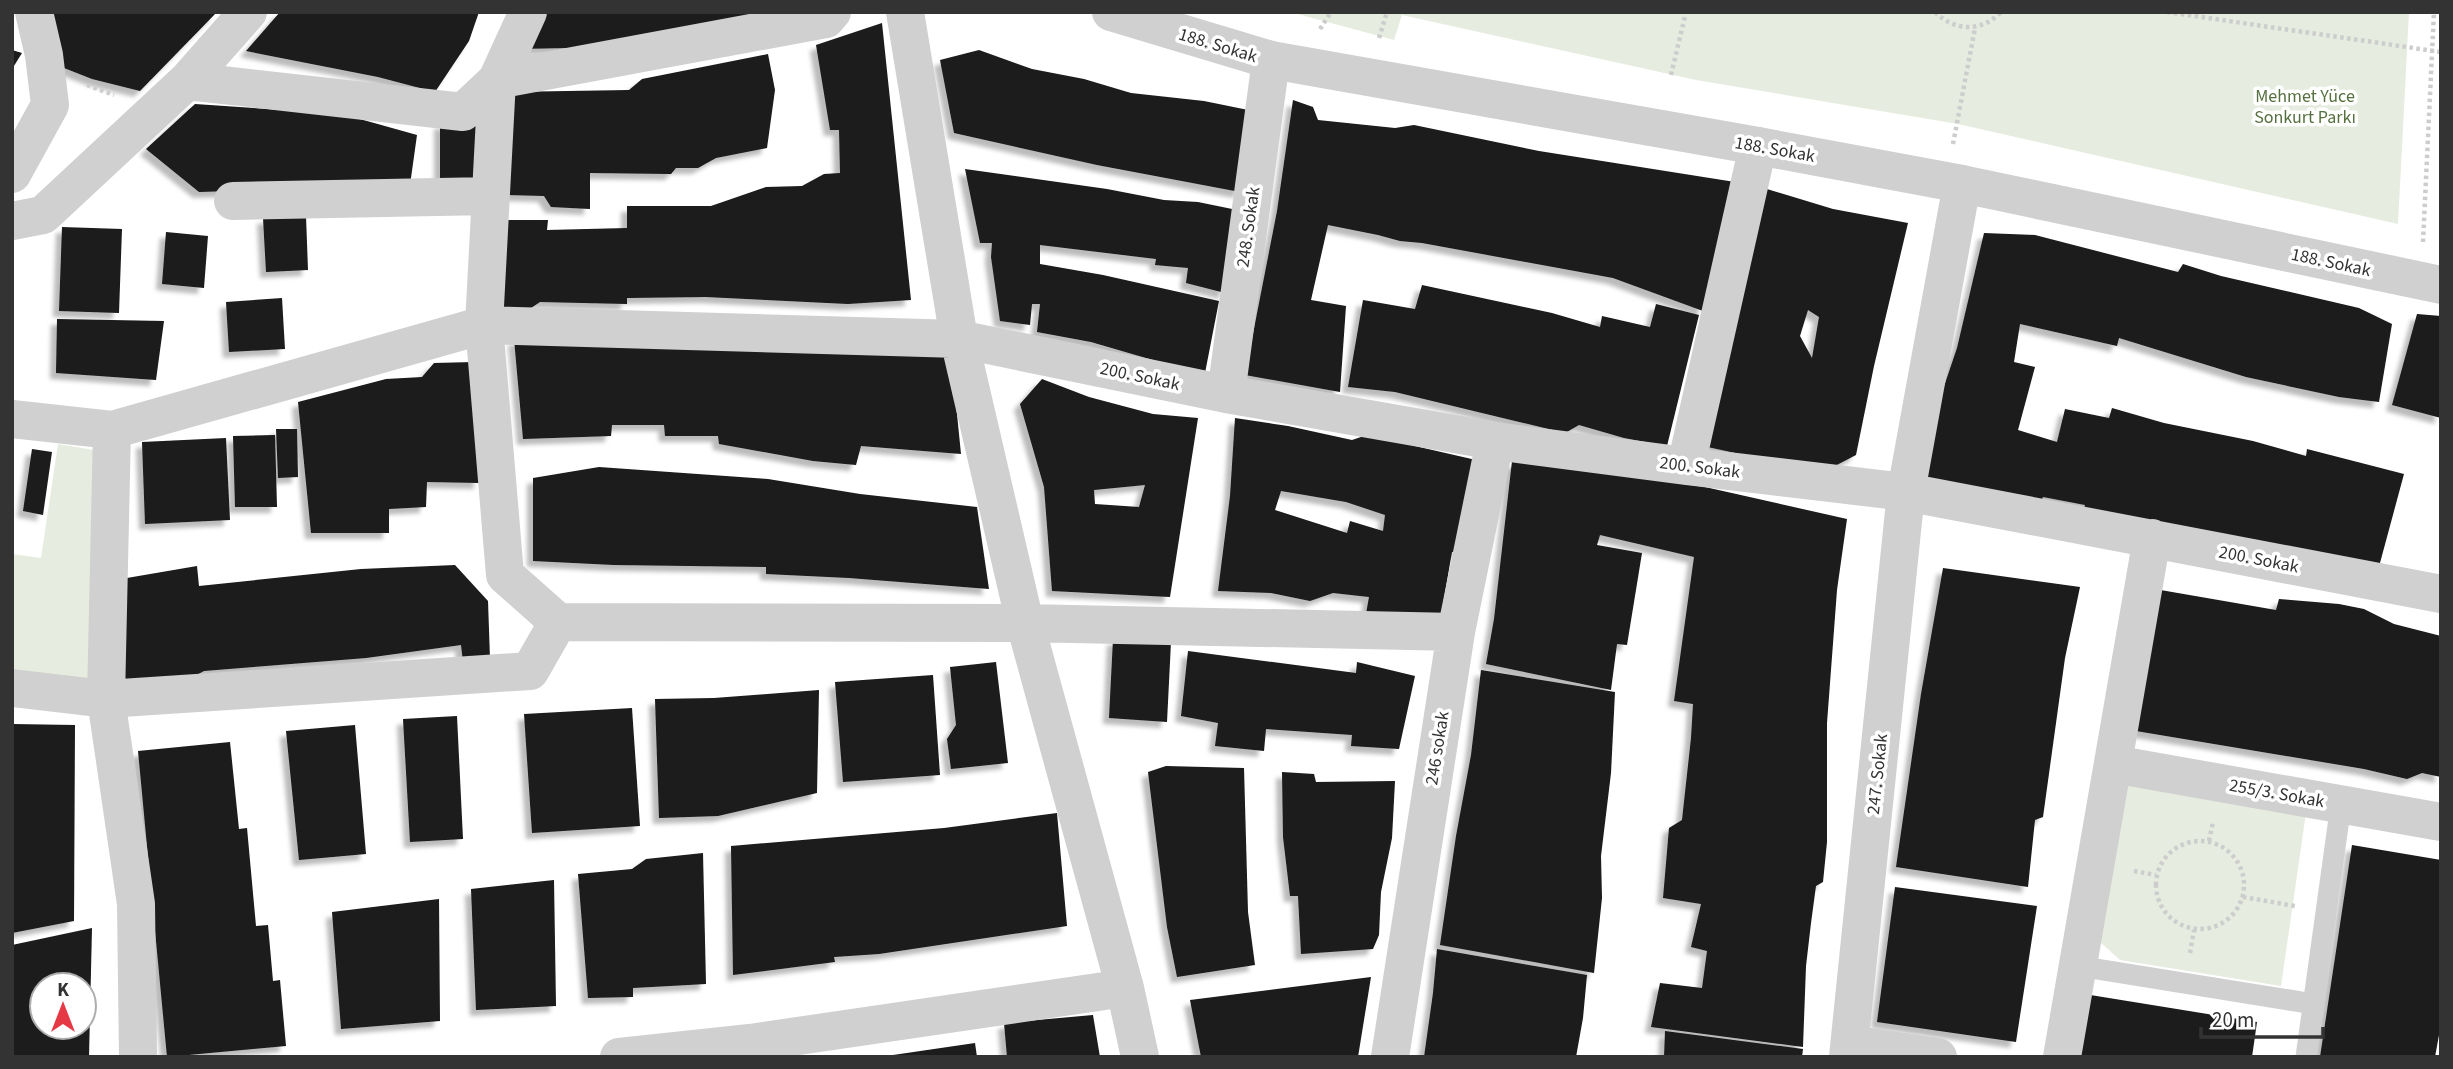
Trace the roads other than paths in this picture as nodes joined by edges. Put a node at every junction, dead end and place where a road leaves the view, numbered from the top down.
1 (248, 12) edge
2 (528, 12) edge
3 (832, 12) edge
4 (905, 12) edge
5 (1111, 12) edge
6 (27, 16) edge
7 (1270, 60) junction
8 (497, 80) junction
9 (187, 82) junction
10 (1758, 146) junction
11 (12, 174) edge
12 (1954, 183) junction
13 (490, 196) junction
14 (233, 201) dead end
15 (12, 221) edge
16 (2430, 283) edge
17 (484, 326) junction
18 (959, 339) junction
19 (1226, 394) junction
20 (12, 419) edge
21 (112, 430) junction
22 (1495, 441) junction
23 (1686, 466) junction
24 (1906, 492) junction
25 (2152, 538) junction
26 (2441, 594) edge
27 (558, 622) junction
28 (1025, 623) junction
29 (1455, 632) junction
30 (12, 688) edge
31 (106, 699) junction
32 (2113, 764) junction
33 (2341, 804) junction
34 (2441, 822) edge
35 (2078, 966) junction
36 (1125, 988) junction
37 (2314, 1004) junction
38 (1849, 1050) edge
39 (138, 1057) edge
40 (619, 1057) edge
41 (1140, 1057) edge
42 (1390, 1057) edge
43 (1938, 1057) edge
44 (2062, 1057) edge
45 (2306, 1057) edge

1 - 9 street
2 - 8 street
3 - 8 street
4 - 18 street
5 - 7 street, 188. Sokak
6 - 11 street
7 - 10 street, 188. Sokak
7 - 19 street, 248. Sokak
8 - 9 street
8 - 13 street
9 - 15 street
10 - 12 street, 188. Sokak
10 - 23 street
12 - 16 street, 188. Sokak
12 - 24 street, 247. Sokak
13 - 14 street
13 - 17 street
17 - 18 street, 200. Sokak
17 - 21 street, 200. Sokak
17 - 27 street
18 - 19 street, 200. Sokak
18 - 28 street
19 - 22 street, 200. Sokak
20 - 21 street
21 - 31 street
22 - 23 street, 200. Sokak
22 - 29 street, 246 sokak
23 - 24 street, 200. Sokak
24 - 25 street, 200. Sokak
24 - 38 street, 247. Sokak
25 - 26 street, 200. Sokak
25 - 32 street
27 - 28 street
27 - 31 street
28 - 29 street
28 - 36 street
29 - 42 street, 246 sokak
30 - 31 street
31 - 39 street
32 - 33 street, 255/3. Sokak
32 - 35 street
33 - 34 street, 255/3. Sokak
33 - 37 lane
35 - 37 lane
35 - 44 street
36 - 40 street
36 - 41 street
37 - 45 lane
38 - 43 street

